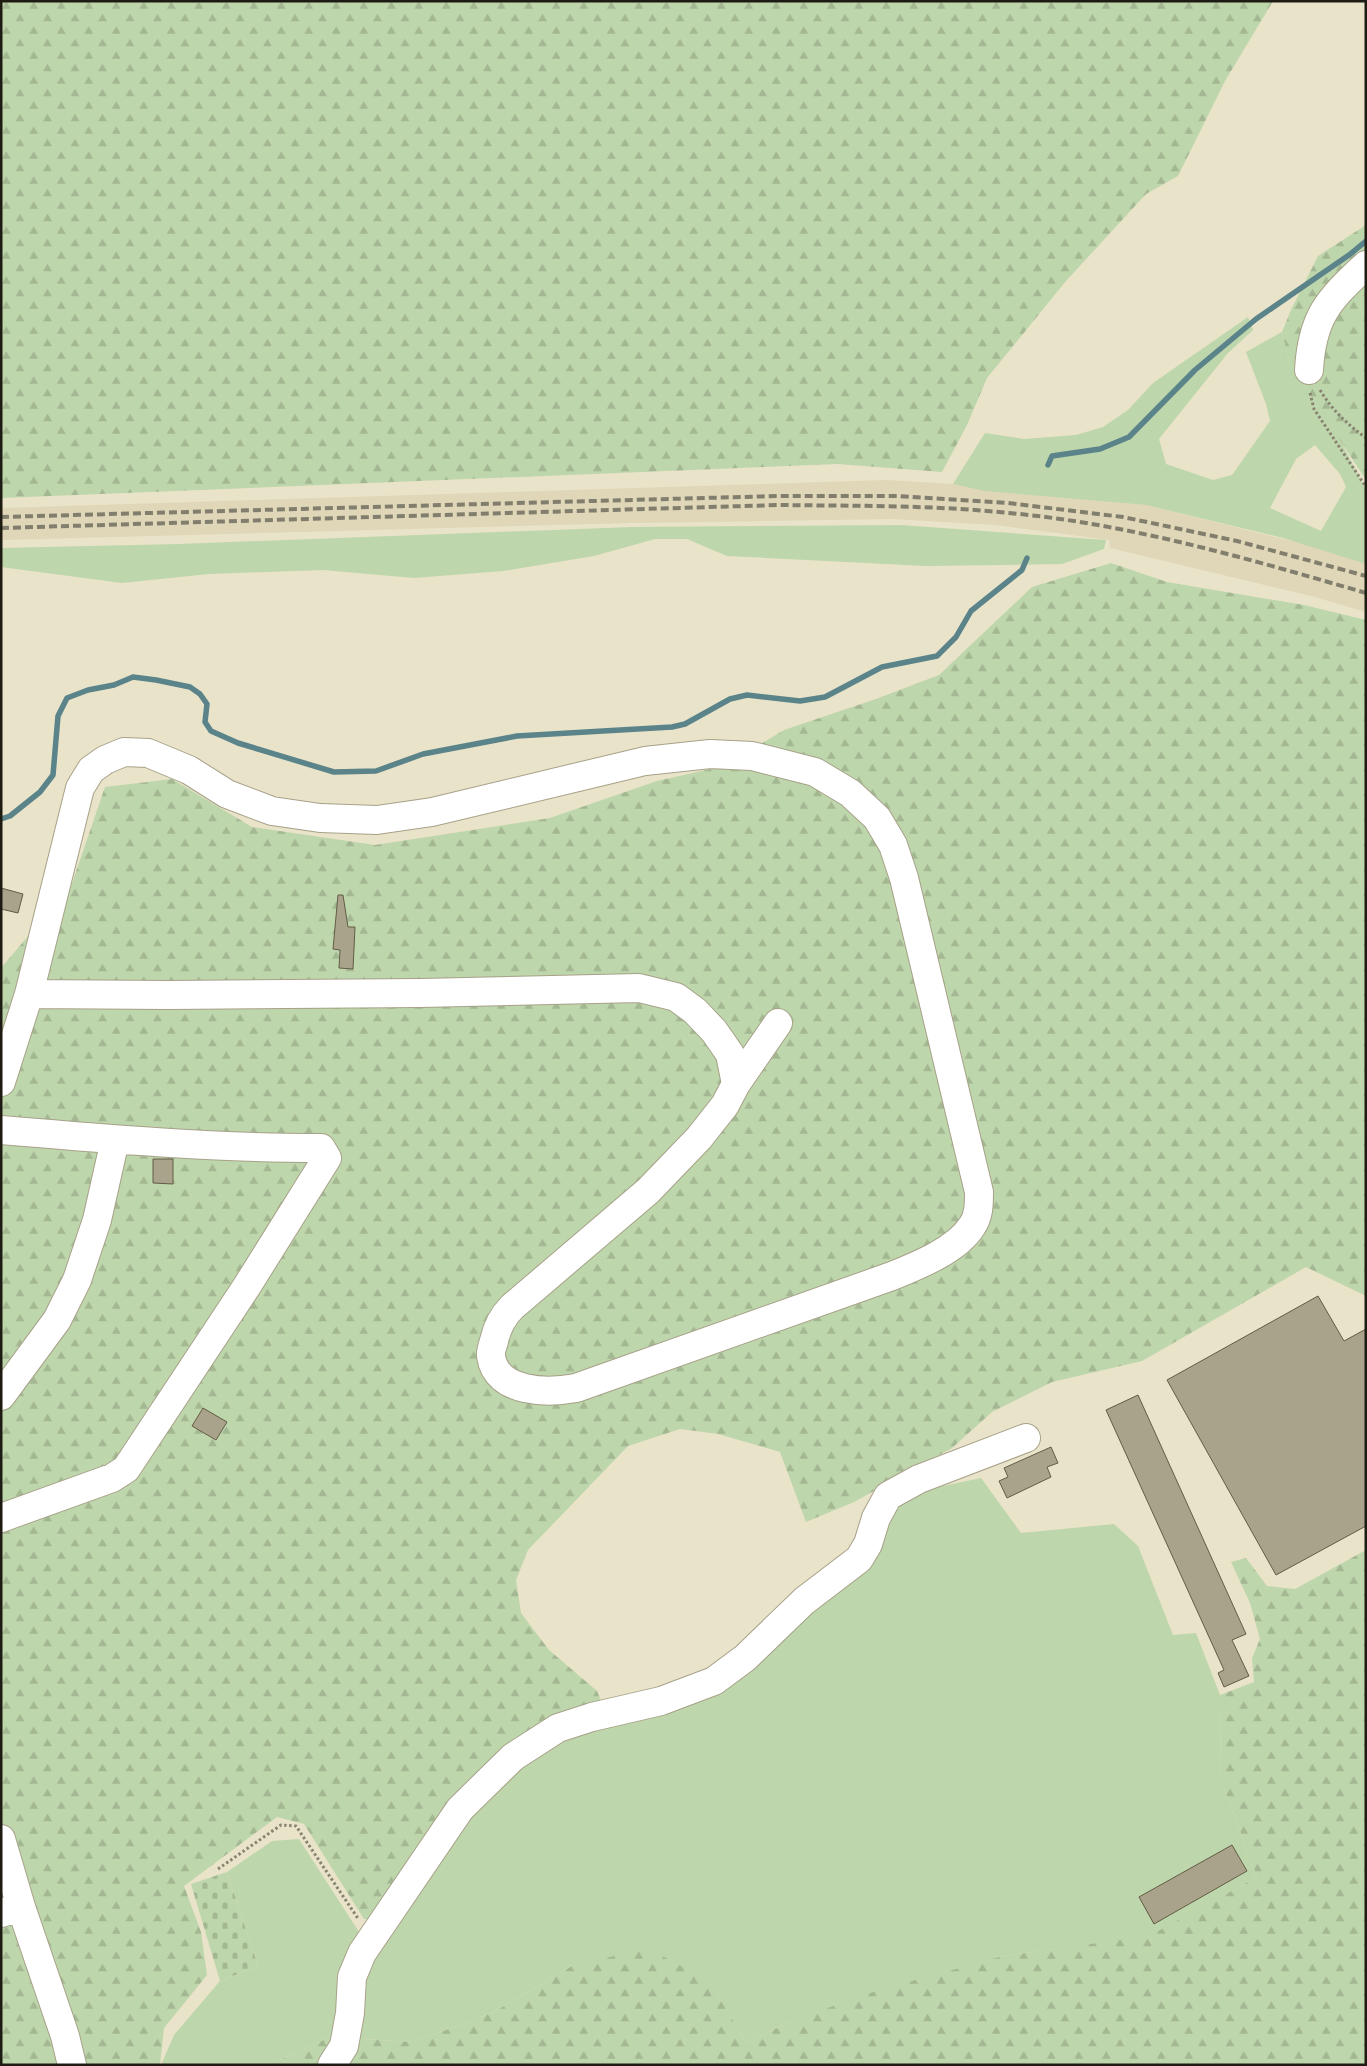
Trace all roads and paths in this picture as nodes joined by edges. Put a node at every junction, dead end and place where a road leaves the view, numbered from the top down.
1 (1366, 265) edge
2 (1310, 370) junction
3 (1366, 438) edge
4 (1366, 487) edge
5 (29, 994) junction
6 (778, 1023) dead end
7 (1, 1082) edge
8 (736, 1084) junction
9 (1, 1130) edge
10 (115, 1140) junction
11 (1, 1396) edge
12 (1026, 1438) dead end
13 (1, 1518) edge
14 (1, 1839) edge
15 (218, 1869) dead end
16 (11, 1910) edge
17 (372, 1939) junction
18 (72, 2065) edge
19 (332, 2065) edge

1 - 2 lane
2 - 3 path
2 - 4 path
5 - 7 lane
5 - 8 lane
5 - 8 lane
6 - 8 lane
9 - 10 lane
10 - 11 lane
10 - 13 lane
12 - 17 lane
14 - 16 lane
15 - 17 path
16 - 18 lane
17 - 19 lane

